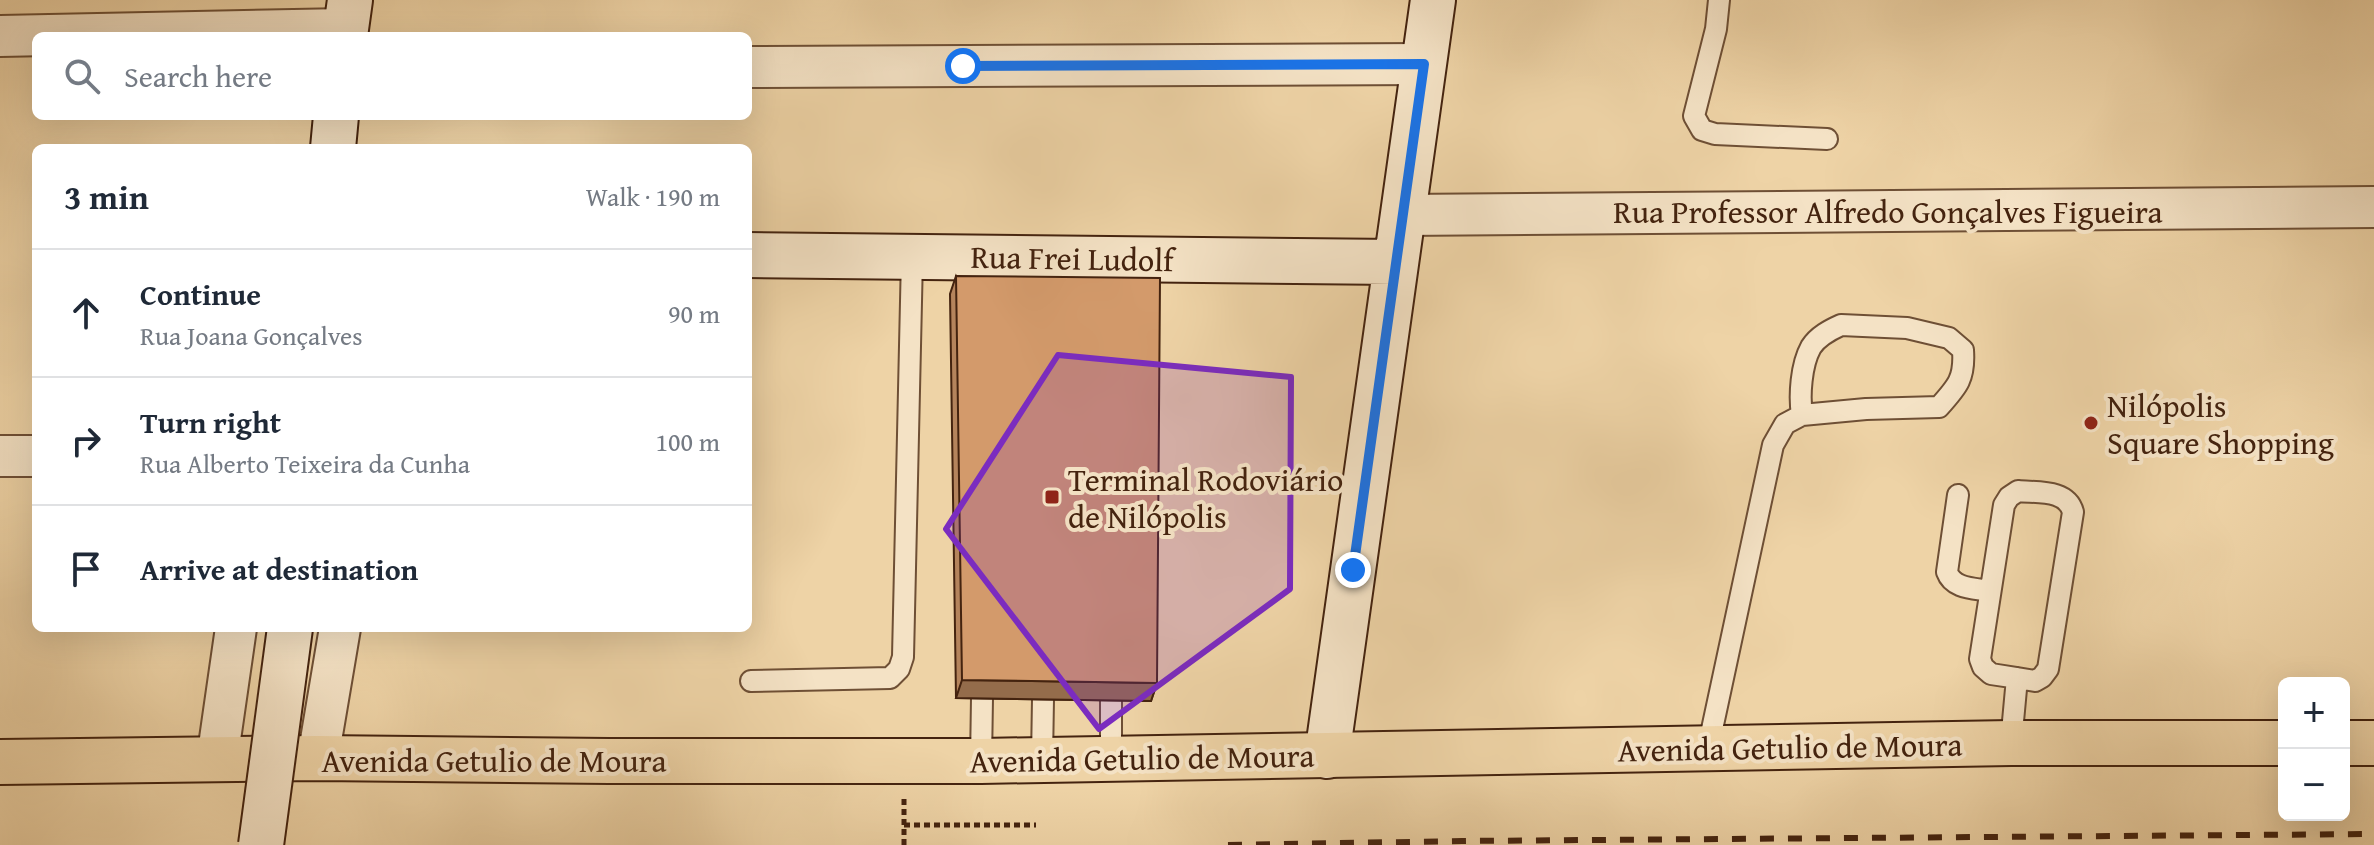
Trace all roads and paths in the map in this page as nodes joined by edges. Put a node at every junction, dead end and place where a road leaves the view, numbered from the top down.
1 (1433, 0) edge
2 (1719, 0) edge
3 (347, 22) edge
4 (99, 32) edge
5 (32, 35) edge
6 (0, 36) edge
7 (1424, 64) junction
8 (752, 67) edge
9 (336, 120) edge
10 (1827, 139) dead end
11 (333, 144) edge
12 (2374, 207) edge
13 (1402, 215) junction
14 (752, 255) edge
15 (912, 257) junction
16 (1396, 262) junction
17 (1802, 415) junction
18 (0, 456) edge
19 (32, 456) edge
20 (1958, 495) dead end
21 (1990, 591) junction
22 (235, 632) edge
23 (289, 632) edge
24 (339, 632) edge
25 (2017, 678) junction
26 (751, 681) dead end
27 (982, 698) edge
28 (1043, 699) edge
29 (1111, 700) edge
30 (2011, 743) junction
31 (2278, 743) edge
32 (2350, 743) edge
33 (2374, 743) edge
34 (1708, 748) junction
35 (1327, 756) junction
36 (318, 758) junction
37 (1111, 758) junction
38 (1042, 759) junction
39 (217, 760) junction
40 (981, 761) junction
41 (0, 762) edge
42 (904, 797) dead end
43 (904, 825) junction
44 (1036, 825) dead end
45 (261, 845) edge
46 (904, 845) edge

1 - 7 main road
2 - 10 lane
3 - 4 street
5 - 6 street
7 - 8 street
7 - 13 main road
9 - 11 main road
12 - 13 street, Rua Professor Alfredo Gonçalves Figueira
13 - 16 main road
14 - 15 main road, Rua Frei Ludolf
15 - 16 main road, Rua Frei Ludolf
15 - 26 lane
16 - 35 main road
17 - 17 lane
17 - 34 lane
18 - 19 street
20 - 21 lane
21 - 25 lane
21 - 25 lane
22 - 39 street
23 - 45 main road, bridge
24 - 36 street
25 - 30 lane
27 - 40 lane
28 - 38 lane
29 - 37 lane
30 - 31 main road, Avenida Getulio de Moura
30 - 34 main road, Avenida Getulio de Moura
32 - 33 main road
34 - 35 main road, Avenida Getulio de Moura
35 - 37 main road, Avenida Getulio de Moura
36 - 39 main road, Avenida Getulio de Moura
36 - 40 main road, Avenida Getulio de Moura
37 - 38 main road, Avenida Getulio de Moura
38 - 40 main road, Avenida Getulio de Moura
39 - 41 main road, Avenida Getulio de Moura
42 - 43 path
43 - 44 path
43 - 46 path

